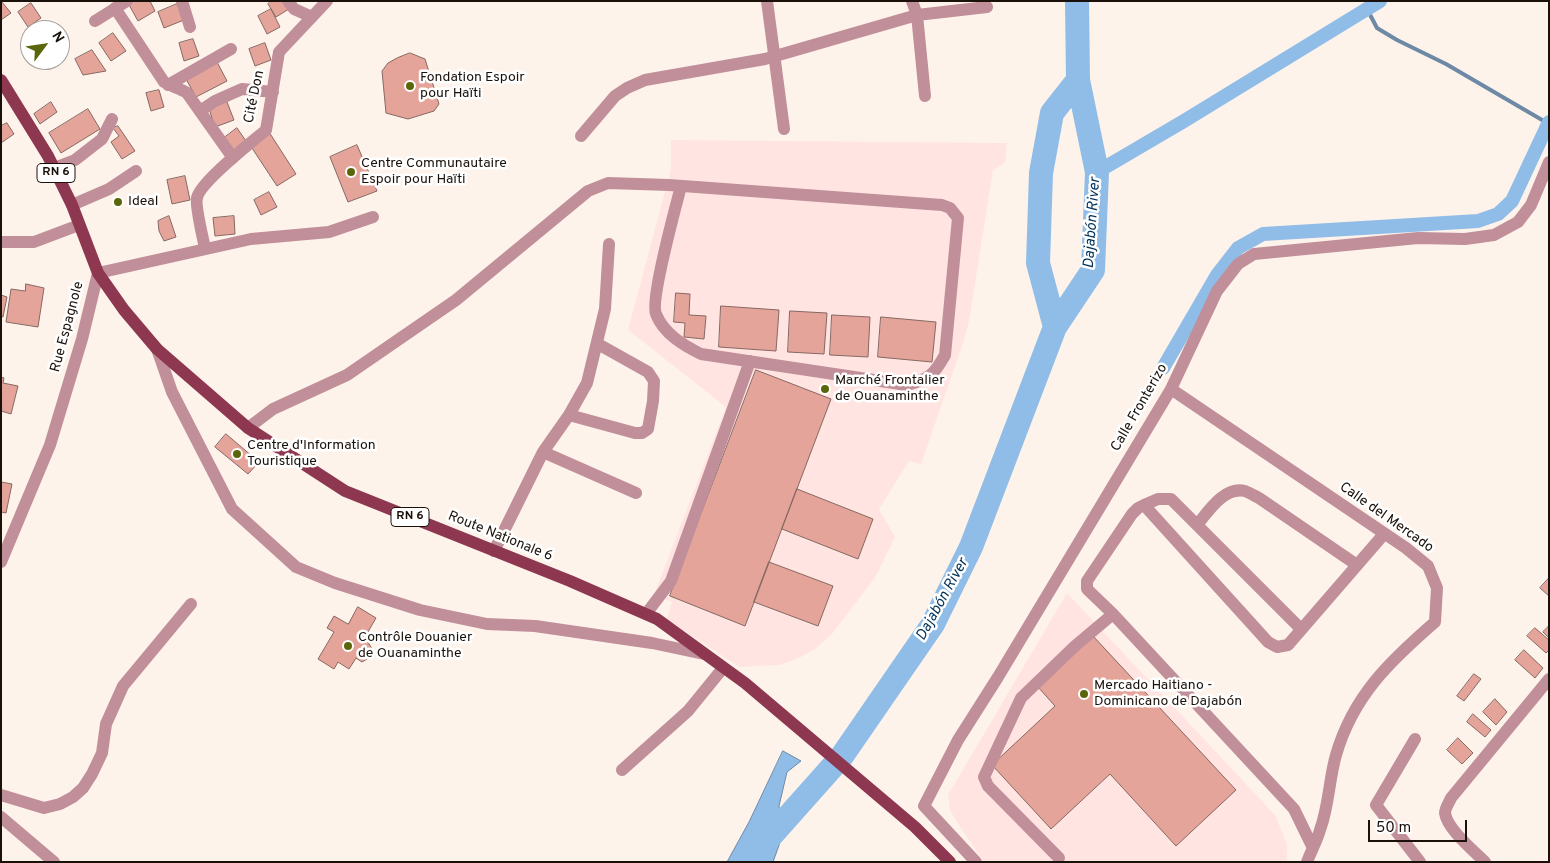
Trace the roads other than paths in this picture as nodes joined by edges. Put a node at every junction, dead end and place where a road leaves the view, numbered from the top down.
1 (126, 1) edge
2 (182, 1) edge
3 (288, 1) edge
4 (327, 1) edge
5 (767, 1) edge
6 (912, 1) edge
7 (987, 7) dead end
8 (115, 8) junction
9 (916, 15) junction
10 (312, 17) junction
11 (95, 21) dead end
12 (190, 27) dead end
13 (231, 49) dead end
14 (775, 56) junction
15 (1, 80) edge
16 (168, 85) junction
17 (273, 92) junction
18 (925, 96) dead end
19 (200, 111) junction
20 (112, 119) dead end
21 (784, 129) dead end
22 (582, 136) dead end
23 (233, 158) junction
24 (1549, 162) edge
25 (54, 168) junction
26 (136, 171) dead end
27 (681, 186) junction
28 (72, 205) junction
29 (373, 216) dead end
30 (79, 225) junction
31 (1, 242) edge
32 (609, 244) dead end
33 (205, 248) junction
34 (98, 273) junction
35 (598, 344) junction
36 (157, 349) junction
37 (750, 361) junction
38 (1171, 389) junction
39 (569, 415) junction
40 (248, 428) junction
41 (543, 452) junction
42 (636, 493) dead end
43 (1144, 505) junction
44 (1197, 525) junction
45 (1384, 534) junction
46 (494, 551) junction
47 (1, 562) edge
48 (1357, 565) junction
49 (191, 604) dead end
50 (646, 614) junction
51 (1113, 614) junction
52 (1301, 629) junction
53 (704, 654) junction
54 (723, 668) junction
55 (1549, 678) edge
56 (1415, 738) dead end
57 (622, 770) dead end
58 (1, 795) edge
59 (1, 817) edge
60 (1313, 848) junction
61 (1059, 858) dead end
62 (54, 862) edge
63 (950, 862) edge
64 (976, 862) edge
65 (1307, 862) edge
66 (1420, 862) edge
67 (1485, 862) edge

1 - 8 street
2 - 12 street
3 - 10 street
4 - 10 street, Cité Don
5 - 14 street
6 - 9 street
7 - 9 street
8 - 11 street
8 - 16 street
9 - 14 street
9 - 18 street
10 - 17 street, Cité Don
13 - 16 street
14 - 21 street
14 - 22 street
15 - 25 main road, Rue Espagnole / RN 6
16 - 19 street
17 - 19 street
17 - 23 street, Cité Don
19 - 23 street
20 - 25 street
23 - 33 street, Cité Don
24 - 38 street, Calle Fronterizo
25 - 28 main road, Rue Espagnole / RN 6
26 - 28 street
27 - 37 street
27 - 37 street
27 - 40 street
28 - 30 main road, Rue Espagnole / RN 6
29 - 33 street
30 - 31 street
30 - 34 main road, Rue Espagnole / RN 6
32 - 35 street
33 - 34 street
34 - 36 main road, Route Nationale 6 / RN 6
34 - 47 street, Rue Espagnole
35 - 39 street
35 - 39 street
36 - 40 main road, Route Nationale 6 / RN 6
36 - 53 street
37 - 50 street
38 - 45 street, Calle del Mercado
38 - 64 street, Calle Fronterizo
39 - 41 street
40 - 46 main road, Route Nationale 6 / RN 6
41 - 42 street
41 - 46 street
43 - 44 street
43 - 51 street
43 - 52 street
44 - 48 street
44 - 52 street
45 - 48 street
45 - 60 street, Calle del Mercado
46 - 50 main road, Route Nationale 6 / RN 6
48 - 52 street
49 - 58 street
50 - 53 main road, Route Nationale 6 / RN 6
51 - 60 street
51 - 61 street
53 - 54 main road, Route Nationale 6 / RN 6
54 - 57 street
54 - 63 main road, Route Nationale 6 / RN 6
55 - 67 street
56 - 66 street
59 - 62 street
60 - 65 street, Calle del Mercado

